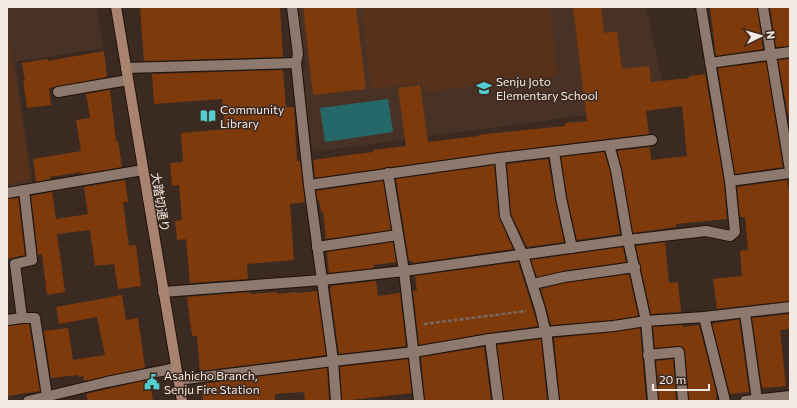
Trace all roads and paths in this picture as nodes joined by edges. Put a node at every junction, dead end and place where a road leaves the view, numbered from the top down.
1 (116, 7) edge
2 (292, 7) edge
3 (701, 7) edge
4 (763, 7) edge
5 (790, 52) edge
6 (771, 55) junction
7 (296, 63) junction
8 (710, 63) junction
9 (126, 68) junction
10 (128, 80) junction
11 (58, 92) dead end
12 (652, 140) dead end
13 (609, 145) junction
14 (554, 152) junction
15 (500, 158) junction
16 (142, 170) junction
17 (790, 170) edge
18 (388, 173) junction
19 (790, 173) edge
20 (730, 181) junction
21 (309, 185) junction
22 (24, 190) junction
23 (7, 193) edge
24 (398, 235) junction
25 (628, 240) junction
26 (317, 247) junction
27 (572, 248) junction
28 (523, 255) junction
29 (635, 267) junction
30 (404, 271) junction
31 (322, 280) junction
32 (533, 284) junction
33 (163, 292) junction
34 (790, 307) edge
35 (540, 309) junction
36 (745, 313) junction
37 (704, 317) junction
38 (22, 318) junction
39 (7, 320) edge
40 (646, 321) junction
41 (410, 326) junction
42 (545, 332) junction
43 (490, 339) junction
44 (414, 352) junction
45 (648, 355) junction
46 (333, 360) junction
47 (176, 368) junction
48 (178, 380) junction
49 (47, 396) junction
50 (790, 396) edge
51 (757, 400) junction
52 (28, 401) edge
53 (182, 401) edge
54 (336, 401) edge
55 (419, 401) edge
56 (498, 401) edge
57 (554, 401) edge
58 (653, 401) edge
59 (683, 401) edge
60 (725, 401) edge
61 (745, 401) edge

1 - 9 street, 大踏切通り
2 - 7 street
3 - 8 street
4 - 6 street
5 - 6 street
6 - 8 street
6 - 17 street
7 - 9 street
7 - 21 street
8 - 20 street
9 - 10 street, 大踏切通り
10 - 11 street
10 - 16 street, 大踏切通り
12 - 13 street
13 - 14 street
13 - 25 street
14 - 15 street
14 - 27 street
15 - 18 street
15 - 28 street
16 - 22 street
16 - 33 street, 大踏切通り
18 - 21 street
18 - 24 street
19 - 20 street
20 - 25 street
21 - 26 street
22 - 23 street
22 - 38 street
24 - 26 street
24 - 30 street
25 - 27 street
25 - 29 street
26 - 31 street
27 - 28 street
28 - 30 street
28 - 32 street
29 - 32 street
29 - 40 street
30 - 31 street
30 - 41 street
31 - 33 street
31 - 46 street
32 - 35 street
33 - 47 street, 大踏切通り
34 - 36 street
35 - 41 path
35 - 42 street
36 - 37 street
36 - 51 street
37 - 40 street
37 - 60 street
38 - 39 street
38 - 49 street
40 - 42 street
40 - 45 street
41 - 44 street
42 - 43 street
42 - 57 street
43 - 44 street
43 - 56 street
44 - 46 street
44 - 55 street
45 - 58 street
45 - 59 street
46 - 48 street
46 - 54 street
47 - 48 street, 大踏切通り
47 - 49 street
48 - 53 street, 大踏切通り
49 - 52 street
50 - 51 street
51 - 61 street

